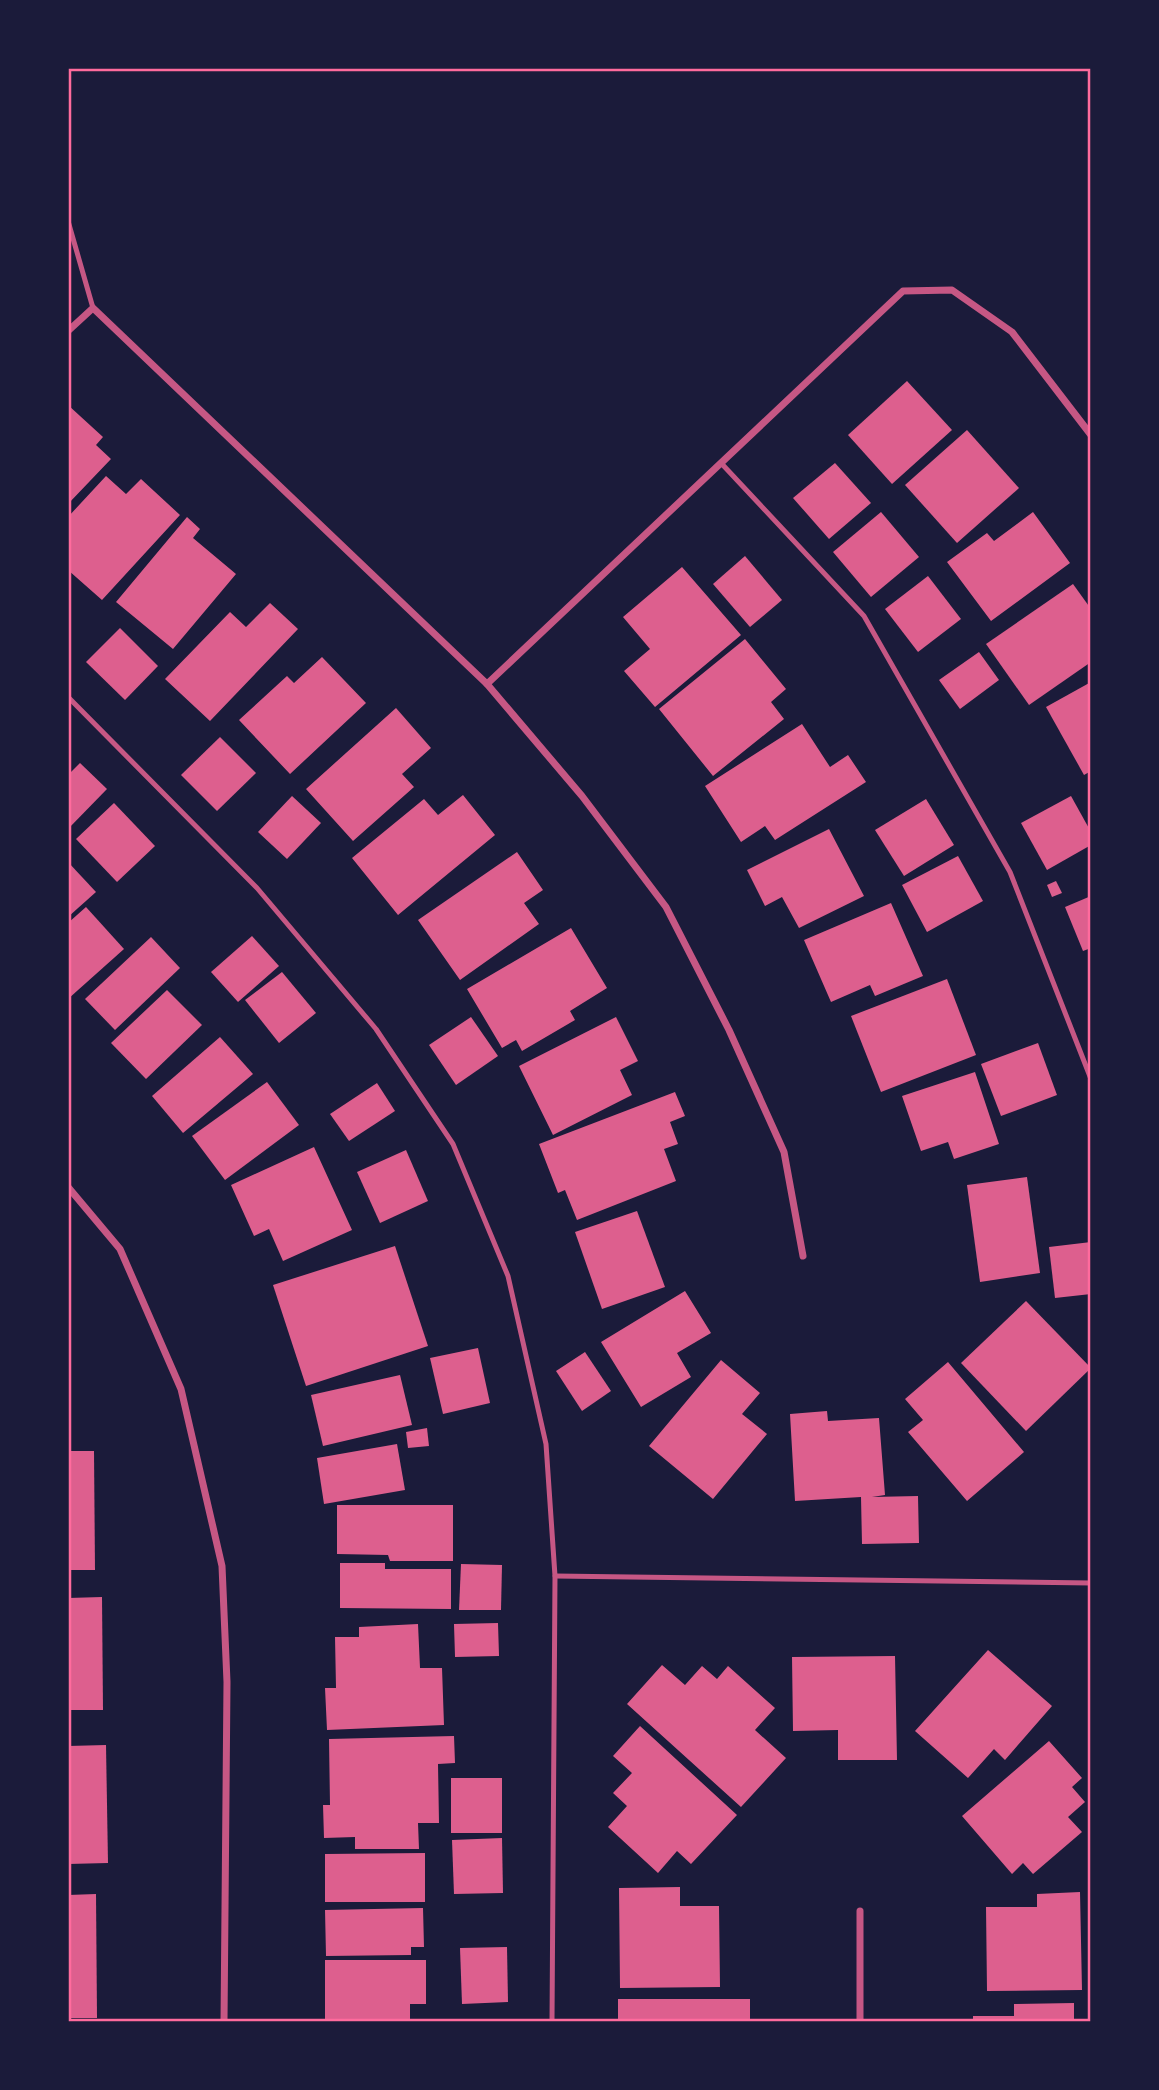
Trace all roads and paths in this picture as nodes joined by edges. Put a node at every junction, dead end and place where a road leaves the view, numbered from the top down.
1 (68, 221) edge
2 (93, 308) junction
3 (68, 331) edge
4 (1091, 435) edge
5 (721, 463) junction
6 (487, 684) junction
7 (68, 697) edge
8 (1091, 1079) edge
9 (68, 1188) edge
10 (803, 1256) dead end
11 (555, 1576) junction
12 (1091, 1583) edge
13 (860, 1911) dead end
14 (224, 2022) edge
15 (552, 2022) edge
16 (860, 2022) edge

1 - 2 lane
2 - 3 street
2 - 6 street
4 - 5 street
5 - 6 street
5 - 8 lane
6 - 10 street
7 - 11 lane
9 - 14 street
11 - 12 lane
11 - 15 lane
13 - 16 street

